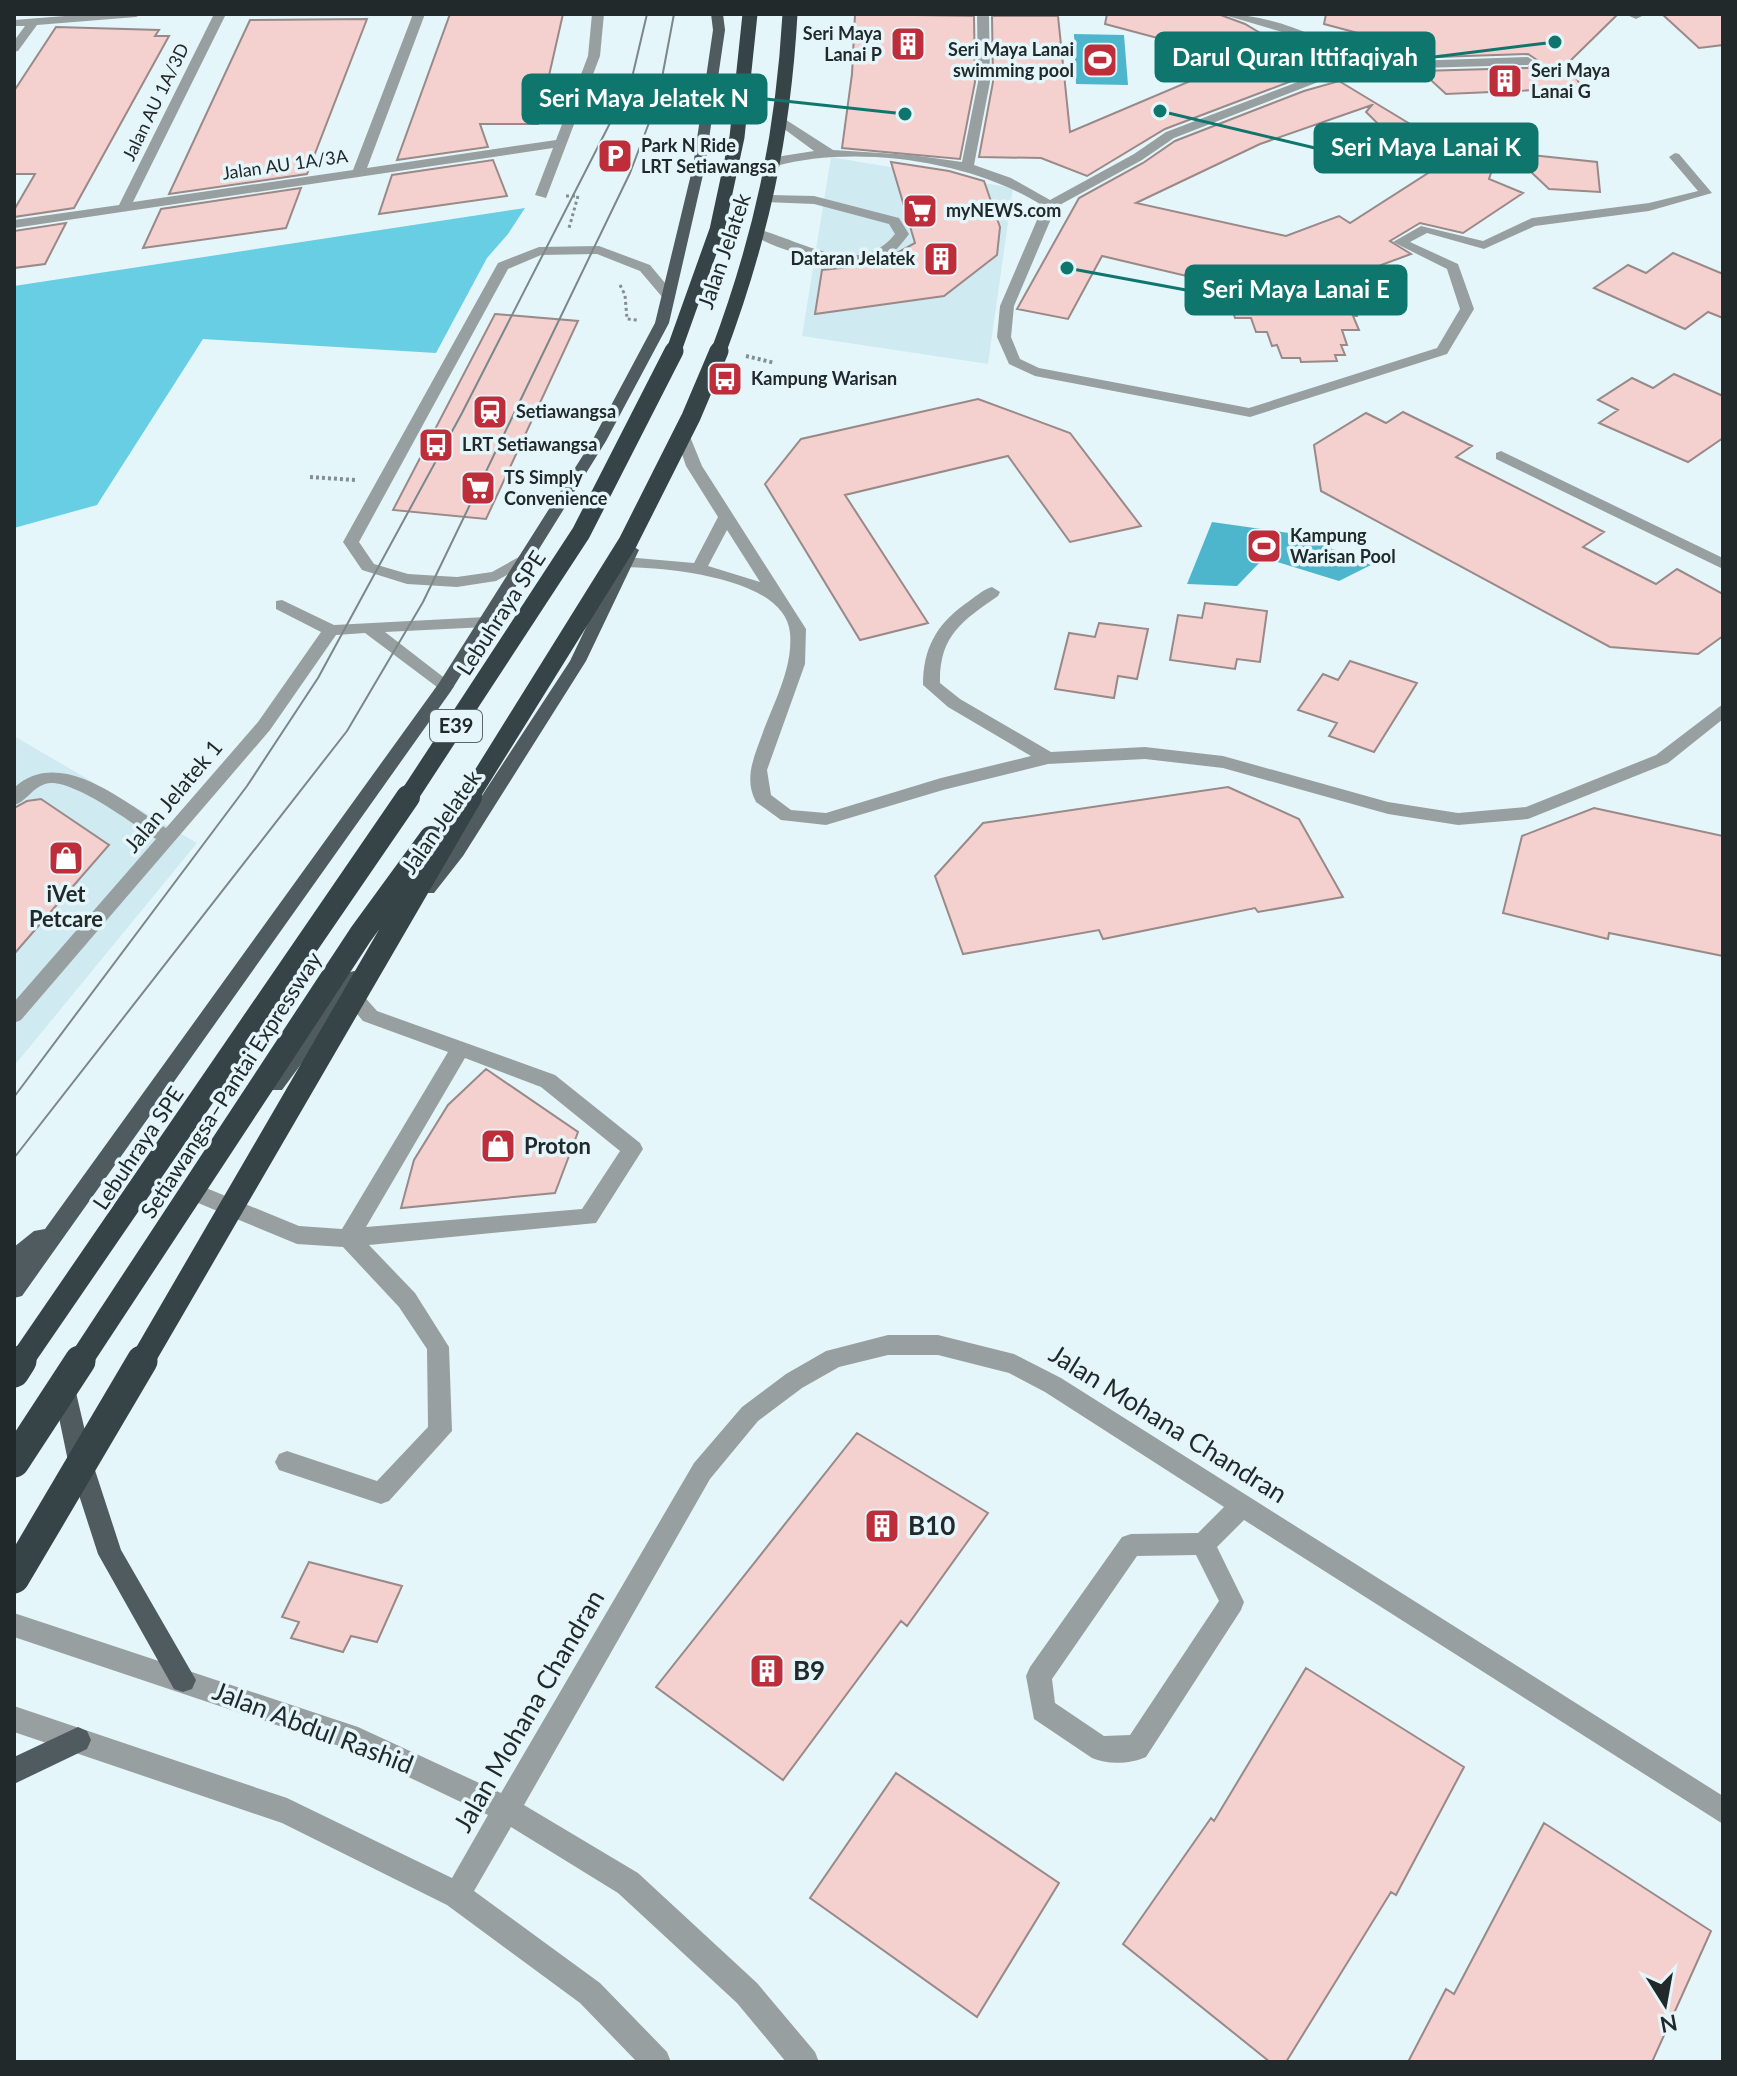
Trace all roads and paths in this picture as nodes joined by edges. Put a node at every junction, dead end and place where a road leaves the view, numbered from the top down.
1 (136, 14) edge
2 (220, 14) edge
3 (419, 14) edge
4 (598, 14) edge
5 (717, 14) edge
6 (750, 14) edge
7 (790, 14) edge
8 (983, 14) edge
9 (1227, 14) edge
10 (33, 22) junction
11 (14, 23) edge
12 (14, 49) edge
13 (1528, 61) dead end
14 (1347, 67) junction
15 (780, 120) junction
16 (561, 143) junction
17 (829, 153) junction
18 (1675, 157) dead end
19 (776, 162) junction
20 (968, 165) junction
21 (359, 172) junction
22 (541, 195) dead end
23 (578, 196) dead end
24 (770, 199) junction
25 (1050, 205) junction
26 (125, 206) junction
27 (14, 224) edge
28 (758, 233) junction
29 (568, 234) dead end
30 (619, 283) dead end
31 (668, 295) junction
32 (627, 319) dead end
33 (684, 439) junction
34 (1501, 456) dead end
35 (310, 477) dead end
36 (384, 482) junction
37 (726, 517) junction
38 (526, 558) junction
39 (625, 562) junction
40 (1723, 564) edge
41 (700, 567) junction
42 (992, 592) dead end
43 (774, 593) junction
44 (282, 605) dead end
45 (486, 622) junction
46 (331, 630) junction
47 (371, 630) junction
48 (445, 687) junction
49 (1723, 710) edge
50 (501, 742) junction
51 (1048, 758) junction
52 (14, 799) edge
53 (169, 838) junction
54 (346, 989) junction
55 (14, 1015) edge
56 (461, 1048) junction
57 (194, 1192) junction
58 (63, 1220) junction
59 (348, 1238) junction
60 (14, 1260) edge
61 (14, 1289) edge
62 (14, 1372) edge
63 (60, 1372) junction
64 (14, 1443) edge
65 (14, 1462) edge
66 (287, 1462) dead end
67 (1242, 1506) junction
68 (1203, 1544) junction
69 (14, 1578) edge
70 (14, 1625) edge
71 (183, 1680) junction
72 (14, 1719) edge
73 (78, 1740) junction
74 (14, 1771) edge
75 (507, 1810) junction
76 (1723, 1811) edge
77 (457, 1895) junction
78 (657, 2062) edge
79 (805, 2062) edge

1 - 10 street
2 - 26 street, Jalan AU 1A/3D
3 - 21 street
4 - 16 street
5 - 31 main road, Jalan Jelatek
6 - 62 highway, Lebuhraya SPE / E39, bridge
7 - 15 main road, Jalan Jelatek
7 - 50 highway, E39, bridge
8 - 20 street
9 - 14 street
10 - 11 street
10 - 12 street
13 - 14 street
14 - 25 street
15 - 17 street
15 - 19 main road, Jalan Jelatek
16 - 21 street, Jalan AU 1A/3A
16 - 22 street
17 - 19 street
17 - 20 street
18 - 25 street
19 - 24 main road, Jalan Jelatek
20 - 25 street
21 - 26 street, Jalan AU 1A/3A
23 - 29 path
24 - 28 main road, Jalan Jelatek
24 - 28 street
26 - 27 street, Jalan AU 1A/3A
28 - 33 main road, Jalan Jelatek
30 - 32 path
31 - 36 street
31 - 38 main road, Jalan Jelatek
33 - 37 street
33 - 39 main road, Jalan Jelatek
34 - 40 street
35 - 36 path
36 - 38 street
37 - 41 street
37 - 43 street
38 - 45 main road, Jalan Jelatek
39 - 41 street
39 - 54 main road, Jalan Jelatek
41 - 43 street
42 - 51 street
43 - 51 street
44 - 46 street
45 - 47 street
45 - 48 main road, Jalan Jelatek
46 - 47 street
46 - 53 street, Jalan Jelatek 1
47 - 48 street
48 - 58 main road, Jalan Jelatek
49 - 51 street
50 - 65 highway, Setiawangsa–Pantai Expressway, bridge
50 - 69 highway, bridge
52 - 53 street
53 - 55 street, Jalan Jelatek 1
54 - 56 street
54 - 57 main road, Jalan Jelatek
56 - 59 street
56 - 59 street
57 - 59 street
57 - 63 main road, Jalan Jelatek
58 - 60 main road
58 - 61 main road, Jalan Jelatek
59 - 66 street
63 - 64 main road, Jalan Jelatek
63 - 71 main road
67 - 68 street
67 - 75 street, Jalan Mohana Chandran
67 - 76 street, Jalan Mohana Chandran
68 - 68 street
70 - 71 street, Jalan Abdul Rashid
71 - 75 street, Jalan Abdul Rashid
72 - 73 street
73 - 74 main road
73 - 77 street
75 - 77 street, Jalan Mohana Chandran
75 - 79 street, Jalan Abdul Rashid
77 - 78 street

